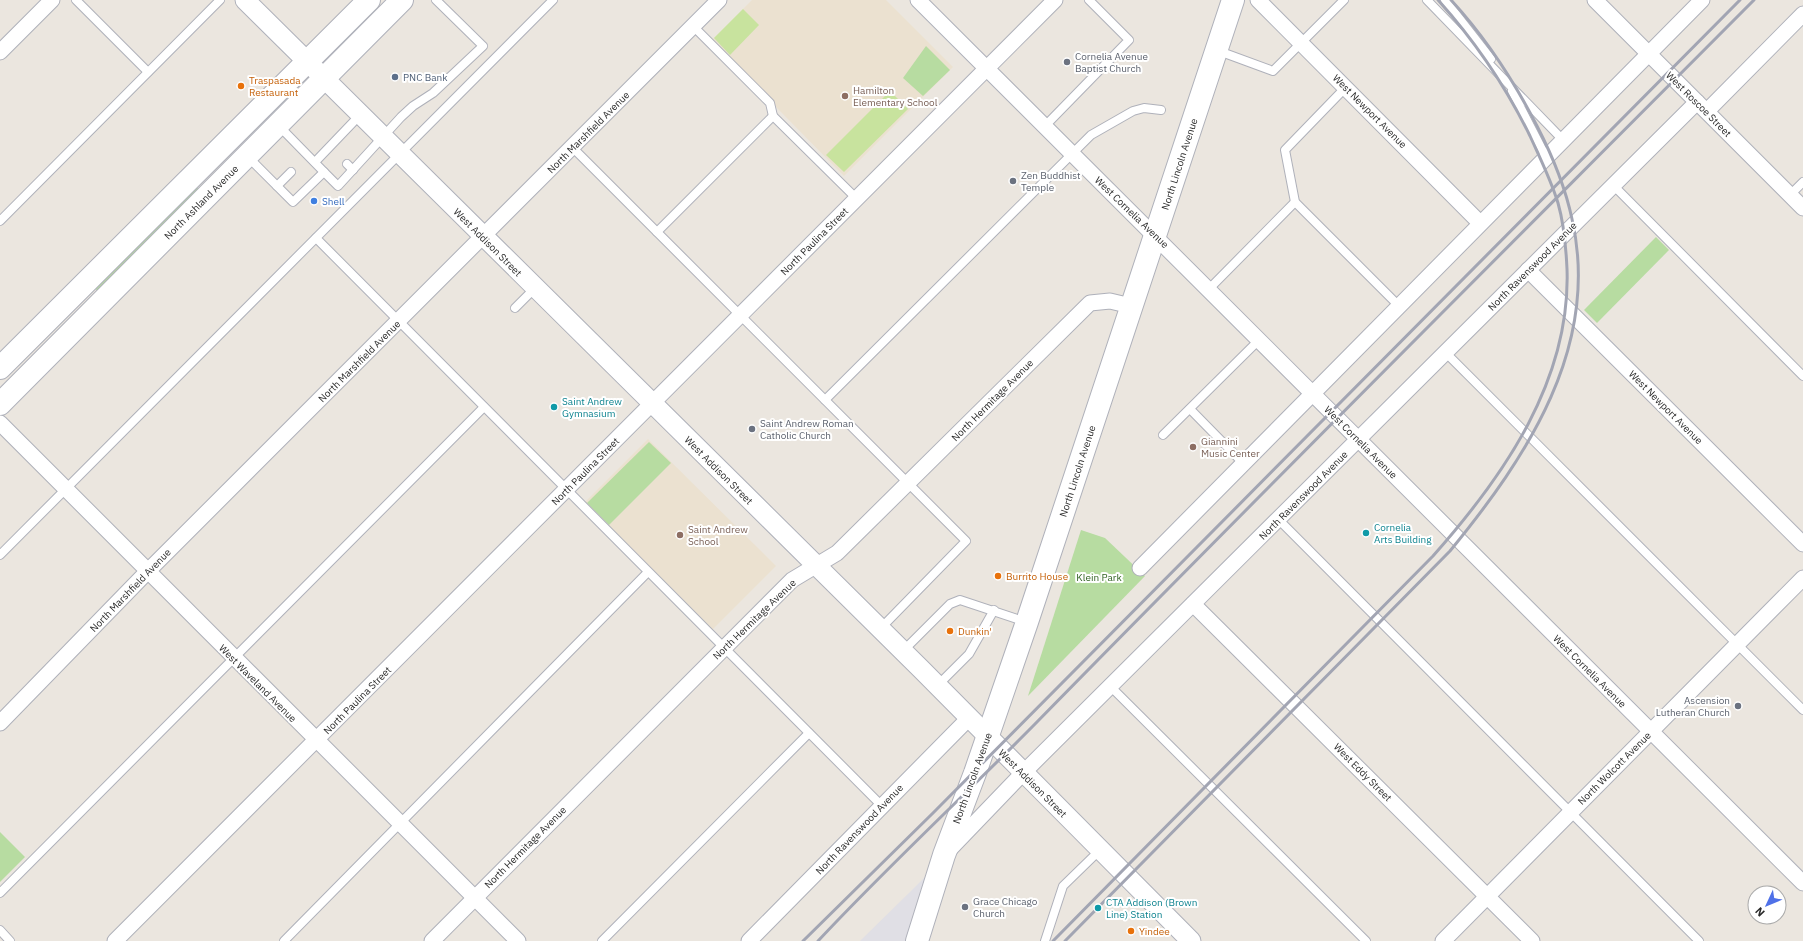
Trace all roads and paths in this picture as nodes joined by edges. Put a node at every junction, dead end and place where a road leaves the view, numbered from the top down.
1 (52, 0) edge
2 (76, 0) edge
3 (220, 0) edge
4 (245, 0) edge
5 (369, 0) edge
6 (402, 0) edge
7 (436, 0) edge
8 (553, 0) edge
9 (719, 0) edge
10 (918, 0) edge
11 (1055, 0) edge
12 (1089, 0) edge
13 (1233, 0) edge
14 (1258, 0) edge
15 (1344, 0) edge
16 (1427, 0) edge
17 (1445, 0) edge
18 (1595, 0) edge
19 (1702, 0) edge
20 (1803, 14) edge
21 (693, 26) junction
22 (1301, 42) junction
23 (1216, 50) junction
24 (0, 52) edge
25 (1649, 53) junction
26 (307, 62) junction
27 (987, 69) junction
28 (148, 72) junction
29 (324, 78) junction
30 (1506, 80) junction
31 (1346, 87) junction
32 (1702, 106) junction
33 (1161, 110) dead end
34 (360, 115) junction
35 (773, 116) junction
36 (277, 125) junction
37 (1045, 126) junction
38 (383, 137) junction
39 (1564, 140) junction
40 (572, 147) junction
41 (400, 154) junction
42 (1072, 154) junction
43 (247, 156) junction
44 (1546, 157) junction
45 (315, 162) junction
46 (347, 164) dead end
47 (353, 170) junction
48 (291, 172) dead end
49 (324, 172) junction
50 (1803, 182) edge
51 (1613, 185) junction
52 (277, 186) junction
53 (1790, 195) junction
54 (857, 199) junction
55 (1295, 202) junction
56 (1803, 208) edge
57 (0, 221) edge
58 (1480, 223) junction
59 (657, 232) junction
60 (1155, 235) junction
61 (483, 236) junction
62 (316, 238) junction
63 (1528, 270) junction
64 (535, 288) junction
65 (1208, 290) junction
66 (1132, 306) junction
67 (1399, 306) junction
68 (516, 308) dead end
69 (740, 316) junction
70 (398, 321) junction
71 (1259, 340) junction
72 (1445, 352) junction
73 (0, 368) edge
74 (1803, 376) edge
75 (1312, 393) junction
76 (825, 400) junction
77 (0, 404) edge
78 (652, 404) junction
79 (484, 407) junction
80 (1190, 409) junction
81 (0, 423) edge
82 (1163, 436) dead end
83 (1358, 439) junction
84 (1243, 463) junction
85 (908, 483) junction
86 (65, 489) junction
87 (566, 490) junction
88 (1278, 519) junction
89 (1803, 544) edge
90 (0, 555) edge
91 (816, 566) junction
92 (1140, 568) dead end
93 (147, 572) junction
94 (648, 572) junction
95 (1803, 578) edge
96 (1193, 604) junction
97 (994, 610) junction
98 (1027, 622) junction
99 (880, 629) junction
100 (1737, 644) junction
101 (724, 648) junction
102 (902, 651) junction
103 (234, 659) junction
104 (937, 686) junction
105 (1110, 686) junction
106 (1803, 710) edge
107 (969, 718) junction
108 (0, 723) edge
109 (1651, 731) junction
110 (809, 733) junction
111 (987, 737) junction
112 (316, 741) junction
113 (1023, 773) junction
114 (882, 806) junction
115 (1570, 812) junction
116 (401, 824) junction
117 (1100, 850) junction
118 (944, 855) junction
119 (1803, 883) edge
120 (0, 893) edge
121 (1487, 896) junction
122 (475, 898) junction
123 (0, 930) edge
124 (10, 941) edge
125 (115, 941) edge
126 (284, 941) edge
127 (432, 941) edge
128 (518, 941) edge
129 (602, 941) edge
130 (749, 941) edge
131 (917, 941) edge
132 (1045, 941) edge
133 (1191, 941) edge
134 (1366, 941) edge
135 (1443, 941) edge
136 (1532, 941) edge
137 (1699, 941) edge

1 - 24 street
2 - 28 lane
3 - 28 lane
4 - 26 street, West Addison Street
5 - 26 main road
6 - 29 main road, North Ashland Avenue
7 - 38 lane
8 - 41 lane
9 - 21 street, North Marshfield Avenue
10 - 27 street, West Cornelia Avenue
11 - 27 street, North Paulina Street
12 - 37 lane
13 - 23 main road, North Lincoln Avenue
14 - 22 street, West Newport Avenue
15 - 22 lane
16 - 30 lane
17 - 30 lane
18 - 25 street, West Roscoe Street
19 - 25 street
20 - 32 street, North Ravenswood Avenue
21 - 35 lane
21 - 40 street, North Marshfield Avenue
22 - 23 lane
22 - 31 street, West Newport Avenue
23 - 60 main road, North Lincoln Avenue
25 - 32 street, West Roscoe Street
25 - 39 street
26 - 29 street, West Addison Street
26 - 73 main road
27 - 37 street, West Cornelia Avenue
27 - 54 street, North Paulina Street
28 - 57 lane
29 - 34 street, West Addison Street
29 - 36 main road, North Ashland Avenue
30 - 39 lane
30 - 44 lane
31 - 55 lane
31 - 58 street, West Newport Avenue
32 - 51 street, North Ravenswood Avenue
32 - 53 street, West Roscoe Street
33 - 42 lane
34 - 38 street, West Addison Street
34 - 45 lane
35 - 54 lane
35 - 59 lane
36 - 43 main road, North Ashland Avenue
36 - 45 lane
37 - 42 street, West Cornelia Avenue
38 - 41 street, West Addison Street
38 - 47 lane
39 - 44 street
40 - 59 lane
40 - 61 street, North Marshfield Avenue
41 - 61 street, West Addison Street
41 - 62 lane
42 - 60 street, West Cornelia Avenue
42 - 76 lane
43 - 52 lane
43 - 77 main road, North Ashland Avenue
44 - 58 street
45 - 49 lane
46 - 47 lane
47 - 49 lane
48 - 52 lane
49 - 52 lane
50 - 53 lane
51 - 63 street, North Ravenswood Avenue
51 - 74 lane
53 - 56 street, West Roscoe Street
54 - 69 street, North Paulina Street
55 - 65 lane
55 - 67 lane
58 - 67 street
59 - 69 lane
60 - 65 street, West Cornelia Avenue
60 - 66 main road, North Lincoln Avenue
61 - 64 street, West Addison Street
61 - 70 street, North Marshfield Avenue
62 - 70 lane
62 - 86 lane
63 - 72 street, North Ravenswood Avenue
63 - 89 street, West Newport Avenue
64 - 68 lane
64 - 78 street, West Addison Street
65 - 71 street, West Cornelia Avenue
66 - 85 street, North Hermitage Avenue
66 - 98 main road, North Lincoln Avenue
67 - 75 street
69 - 76 lane
69 - 78 street, North Paulina Street
70 - 79 lane
70 - 93 street, North Marshfield Avenue
71 - 75 street, West Cornelia Avenue
71 - 80 lane
72 - 83 street, North Ravenswood Avenue
72 - 100 lane
75 - 83 street, West Cornelia Avenue
75 - 84 street
76 - 85 lane
78 - 87 street, North Paulina Street
78 - 91 street, West Addison Street
79 - 87 lane
79 - 103 lane
80 - 82 lane
80 - 84 lane
81 - 86 street, West Waveland Avenue
83 - 88 street, North Ravenswood Avenue
83 - 109 street, West Cornelia Avenue
84 - 92 street
85 - 91 street, North Hermitage Avenue
85 - 99 lane
86 - 90 lane
86 - 93 street, West Waveland Avenue
87 - 94 lane
87 - 112 street, North Paulina Street
88 - 96 street, North Ravenswood Avenue
88 - 115 lane
91 - 99 street, West Addison Street
91 - 101 street, North Hermitage Avenue
93 - 103 street, West Waveland Avenue
93 - 108 street, North Marshfield Avenue
94 - 101 lane
94 - 116 lane
95 - 100 street, North Wolcott Avenue
96 - 105 street, North Ravenswood Avenue
96 - 121 street, West Eddy Street
97 - 98 lane
97 - 102 lane
97 - 104 lane
98 - 111 main road, North Lincoln Avenue
99 - 102 street, West Addison Street
100 - 106 lane
100 - 109 street, North Wolcott Avenue
101 - 110 lane
101 - 122 street, North Hermitage Avenue
102 - 104 street, West Addison Street
103 - 112 street, West Waveland Avenue
103 - 120 lane
104 - 107 street, West Addison Street
105 - 113 street, North Ravenswood Avenue
105 - 134 lane
107 - 111 street, West Addison Street
107 - 114 street, North Ravenswood Avenue
109 - 115 street, North Wolcott Avenue
109 - 119 street, West Cornelia Avenue
110 - 114 lane
110 - 129 lane
111 - 113 street, West Addison Street
111 - 118 main road, North Lincoln Avenue
112 - 116 street, West Waveland Avenue
112 - 125 street, North Paulina Street
113 - 117 street, West Addison Street
113 - 118 street, North Ravenswood Avenue
114 - 130 street, North Ravenswood Avenue
115 - 121 street, North Wolcott Avenue
115 - 137 lane
116 - 122 street, West Waveland Avenue
116 - 126 lane
117 - 132 lane
117 - 133 street, West Addison Street
118 - 131 main road, North Lincoln Avenue
121 - 135 street, North Wolcott Avenue
121 - 136 street, West Eddy Street
122 - 127 street, North Hermitage Avenue
122 - 128 street, West Waveland Avenue
123 - 124 lane

